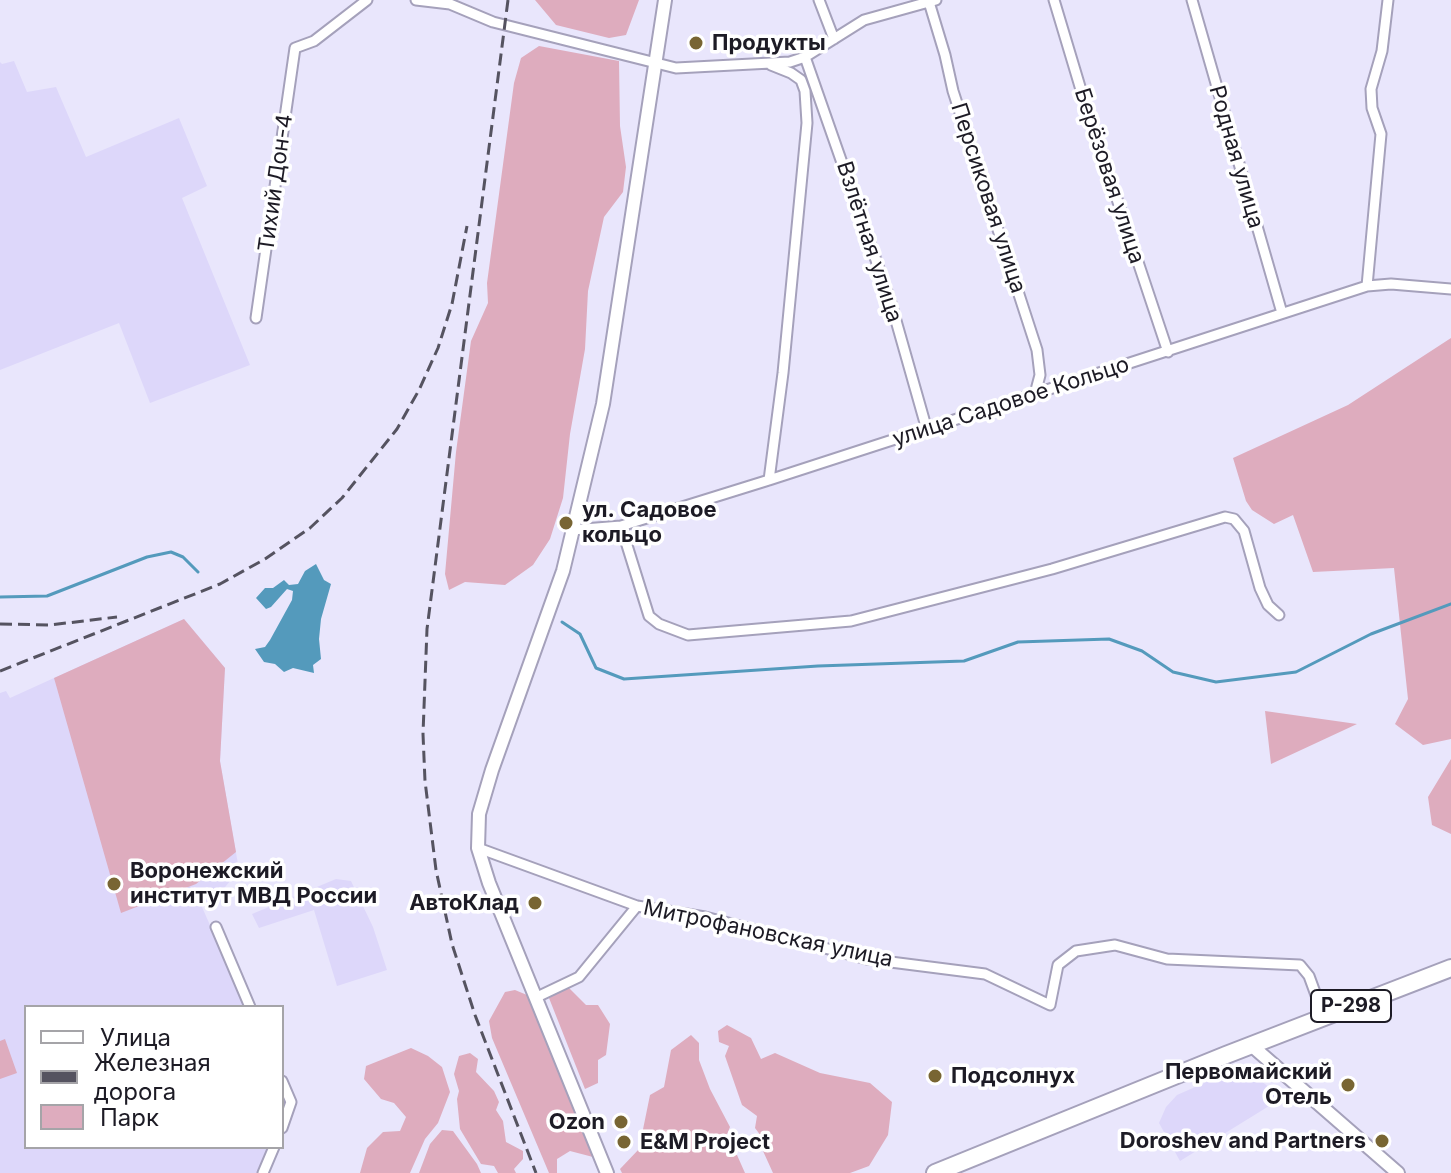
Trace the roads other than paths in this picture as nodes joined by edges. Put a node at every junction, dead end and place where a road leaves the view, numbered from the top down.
1 (367, 0) edge
2 (416, 0) edge
3 (665, 0) edge
4 (819, 0) edge
5 (1054, 0) edge
6 (1192, 0) edge
7 (1388, 0) edge
8 (933, 1) edge
9 (451, 2) edge
10 (834, 39) junction
11 (805, 57) junction
12 (654, 63) junction
13 (769, 64) junction
14 (1367, 286) junction
15 (1451, 289) edge
16 (1282, 313) junction
17 (256, 318) dead end
18 (1168, 352) junction
19 (1035, 394) junction
20 (927, 430) junction
21 (769, 480) junction
22 (621, 526) junction
23 (572, 530) junction
24 (1279, 615) dead end
25 (478, 848) junction
26 (637, 906) junction
27 (216, 927) dead end
28 (1451, 968) edge
29 (537, 997) junction
30 (249, 1005) edge
31 (1324, 1017) junction
32 (1251, 1045) junction
33 (284, 1086) edge
34 (284, 1122) edge
35 (273, 1149) edge
36 (263, 1173) edge
37 (607, 1173) edge
38 (935, 1173) edge
39 (1398, 1173) edge

1 - 17 street, Тихий Дон-4
2 - 9 street
3 - 12 street
4 - 10 street
5 - 18 street, Берёзовая улица
6 - 16 street, Родная улица
7 - 14 street
8 - 10 street
8 - 19 street, Персиковая улица
9 - 12 street
10 - 11 street
11 - 13 street
11 - 20 street, Взлётная улица
12 - 13 street
12 - 23 street
13 - 21 street
14 - 15 street, улица Садовое Кольцо
14 - 16 street, улица Садовое Кольцо
16 - 18 street, улица Садовое Кольцо
18 - 19 street, улица Садовое Кольцо
19 - 20 street, улица Садовое Кольцо
20 - 21 street, улица Садовое Кольцо
21 - 22 street, улица Садовое Кольцо
22 - 23 street, улица Садовое Кольцо
22 - 24 street
23 - 25 street
25 - 26 street, Митрофановская улица
25 - 29 street
26 - 29 street
26 - 31 street, Митрофановская улица
27 - 30 street
28 - 31 highway, Р-298
29 - 37 street
31 - 32 highway, Р-298
32 - 38 highway, Р-298
32 - 39 street
33 - 34 street
35 - 36 street

